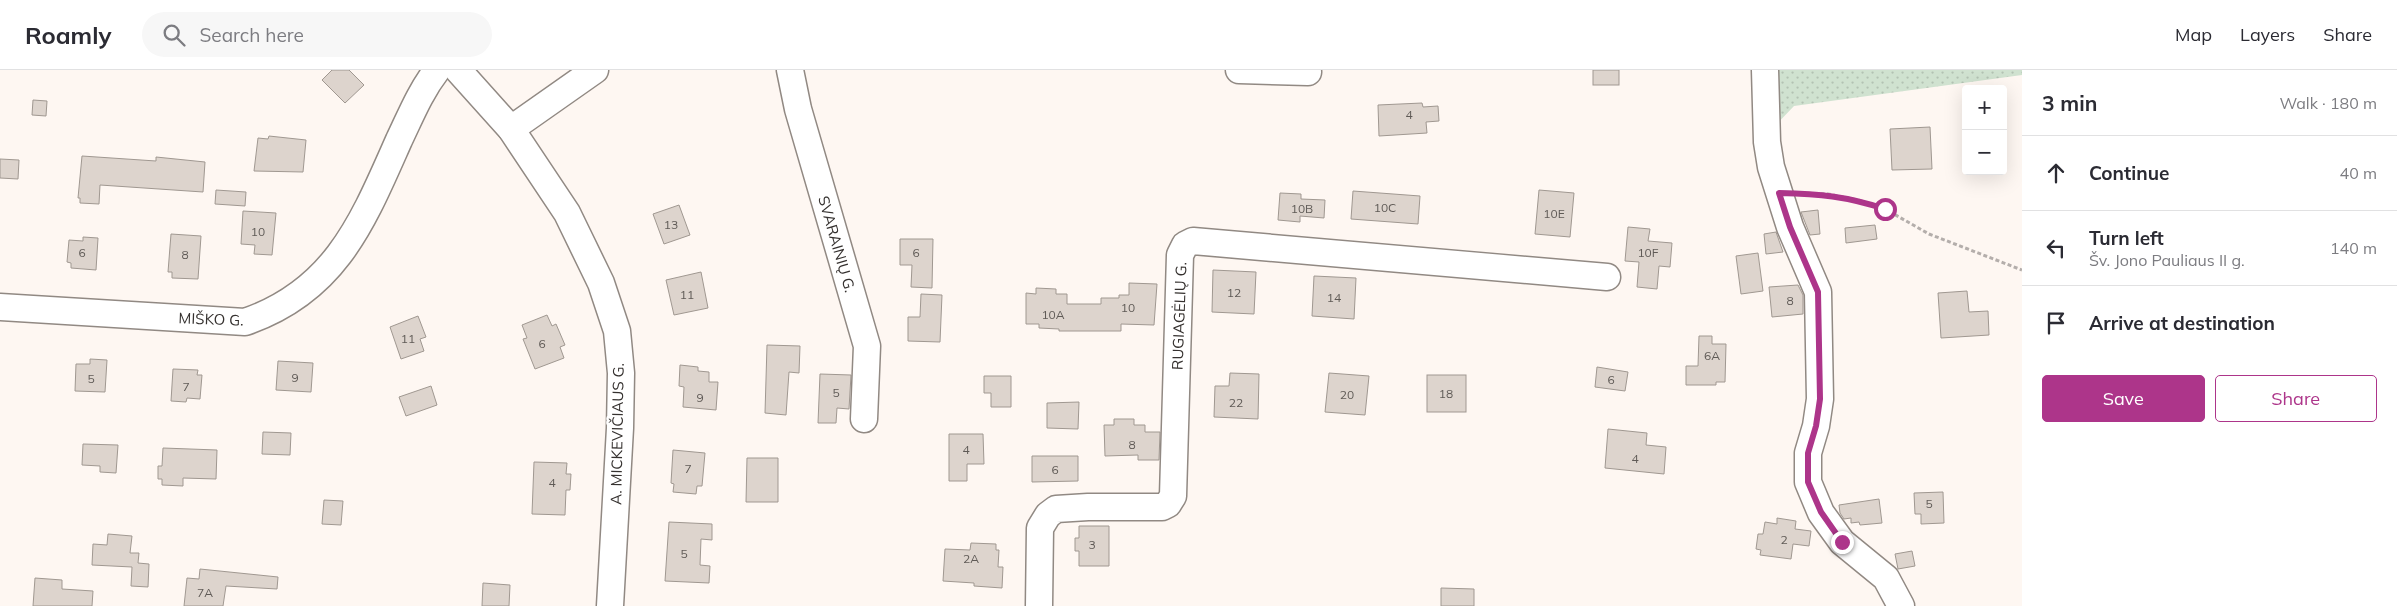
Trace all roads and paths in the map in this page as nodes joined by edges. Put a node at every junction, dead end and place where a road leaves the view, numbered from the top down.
1 (437, 70) edge
2 (458, 70) edge
3 (595, 70) edge
4 (790, 70) edge
5 (1239, 70) edge
6 (1765, 70) edge
7 (1308, 72) dead end
8 (511, 129) junction
9 (1779, 193) junction
10 (2022, 270) edge
11 (1607, 277) dead end
12 (0, 307) edge
13 (864, 419) dead end
14 (610, 606) edge
15 (1039, 606) edge
16 (1901, 606) edge

1 - 12 street, MIŠKO G.
2 - 8 street, A. MICKEVIČIAUS G.
3 - 8 street
4 - 13 street, SVARAINIŲ G.
5 - 7 street
6 - 9 street
8 - 14 street, A. MICKEVIČIAUS G.
9 - 10 path
9 - 16 street
11 - 15 street, RUGIAGĖLIŲ G.

